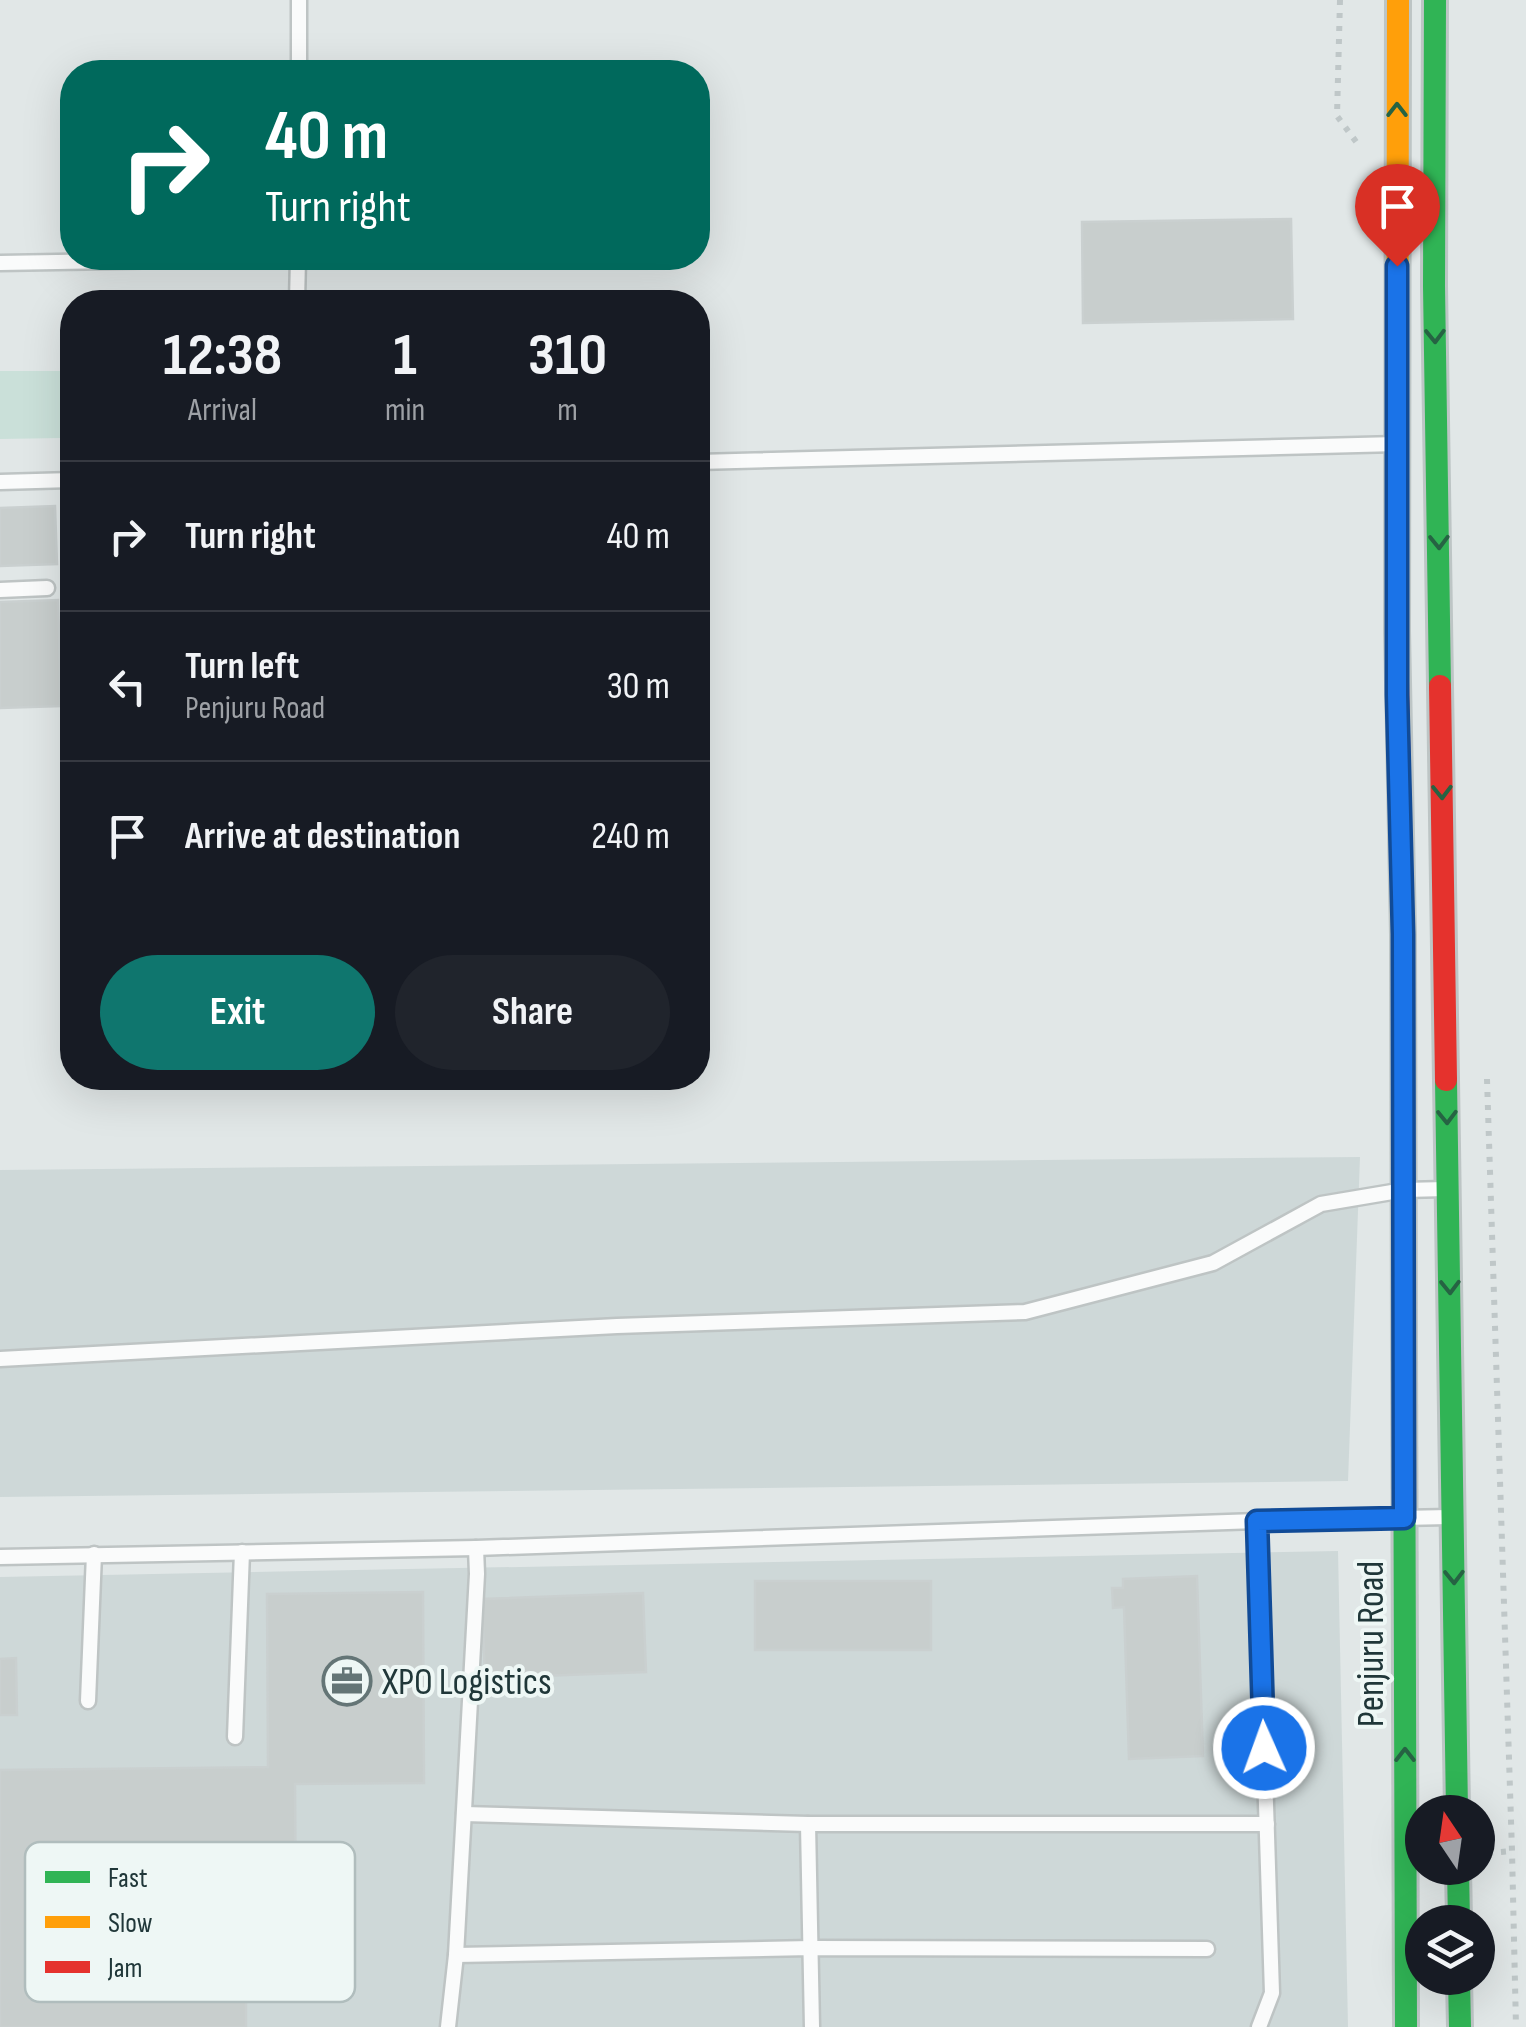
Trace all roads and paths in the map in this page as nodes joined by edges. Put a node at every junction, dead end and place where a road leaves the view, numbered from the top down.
1 (299, 0) edge
2 (1398, 0) edge
3 (1435, 0) edge
4 (299, 60) edge
5 (60, 262) edge
6 (0, 263) edge
7 (1417, 439) junction
8 (710, 462) edge
9 (60, 480) edge
10 (0, 482) edge
11 (46, 588) dead end
12 (0, 590) edge
13 (1486, 1077) dead end
14 (1448, 1189) junction
15 (1404, 1190) junction
16 (0, 1359) edge
17 (1453, 1517) junction
18 (1404, 1518) junction
19 (1257, 1521) junction
20 (476, 1548) junction
21 (242, 1552) junction
22 (94, 1554) junction
23 (0, 1557) edge
24 (88, 1701) dead end
25 (235, 1737) dead end
26 (1458, 1795) edge
27 (464, 1814) junction
28 (808, 1824) junction
29 (1267, 1824) junction
30 (811, 1948) junction
31 (1207, 1949) dead end
32 (456, 1955) junction
33 (1460, 1995) edge
34 (448, 2027) edge
35 (812, 2027) edge
36 (1257, 2027) edge
37 (1406, 2027) edge
38 (1460, 2027) edge
39 (1516, 2027) edge

1 - 4 lane
7 -> 2 main road, Penjuru Road
3 -> 7 main road, Penjuru Road
5 - 6 lane
7 - 8 lane
7 -> 14 main road, Penjuru Road
7 - 15 main road, Penjuru Road
9 - 10 lane
11 - 12 lane
13 - 39 path
14 - 15 lane
14 -> 17 main road, Penjuru Road
15 - 16 lane
15 - 18 main road, Penjuru Road
17 - 18 lane
17 -> 26 main road, Penjuru Road
18 - 19 lane
37 -> 18 main road, Penjuru Road
19 - 20 lane
19 - 29 lane
20 - 21 lane
20 - 27 lane
21 - 22 lane
21 - 25 lane
22 - 23 lane
22 - 24 lane
27 - 28 lane
27 - 32 lane
28 - 29 lane
28 - 30 lane
29 - 36 lane
30 - 31 lane
30 - 32 lane
30 - 35 lane
32 - 34 lane
33 - 38 main road

